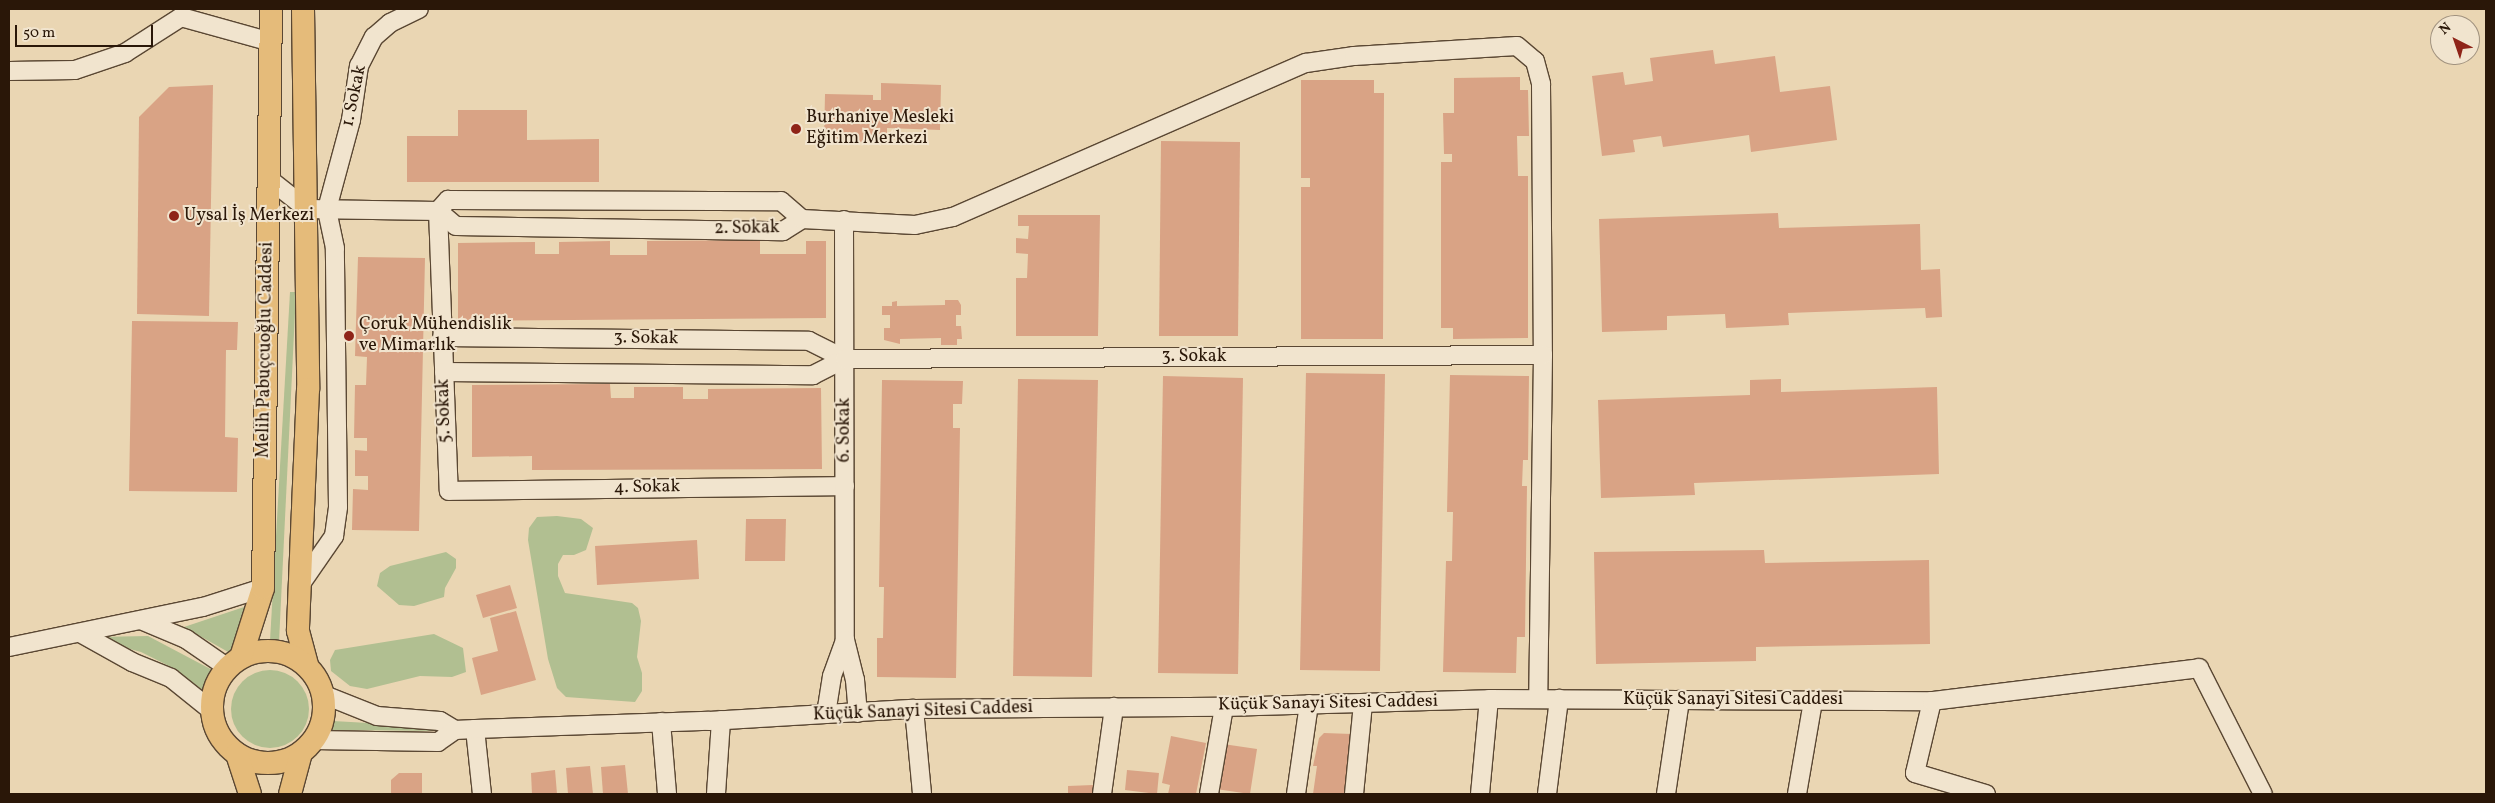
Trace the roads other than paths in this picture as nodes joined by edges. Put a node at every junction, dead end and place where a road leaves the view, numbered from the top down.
1 (271, 9) edge
2 (303, 9) edge
3 (419, 9) edge
4 (271, 42) junction
5 (9, 71) edge
6 (269, 179) junction
7 (317, 209) junction
8 (438, 212) junction
9 (802, 219) junction
10 (844, 220) junction
11 (442, 337) junction
12 (1543, 355) junction
13 (845, 359) junction
14 (444, 372) junction
15 (845, 486) junction
16 (448, 491) joint
17 (300, 584) junction
18 (263, 588) junction
19 (142, 621) junction
20 (80, 633) junction
21 (845, 640) junction
22 (9, 647) edge
23 (234, 663) junction
24 (307, 665) junction
25 (322, 694) junction
26 (1490, 699) junction
27 (1538, 699) junction
28 (1559, 699) junction
29 (1680, 700) junction
30 (1813, 700) junction
31 (1932, 701) junction
32 (1309, 704) junction
33 (1363, 704) junction
34 (1114, 707) junction
35 (1224, 707) junction
36 (914, 709) junction
37 (211, 710) junction
38 (826, 714) junction
39 (858, 714) junction
40 (721, 720) junction
41 (661, 722) junction
42 (475, 729) junction
43 (455, 730) junction
44 (307, 747) junction
45 (237, 754) junction
46 (250, 794) edge
47 (290, 794) edge
48 (482, 794) edge
49 (668, 794) edge
50 (716, 794) edge
51 (922, 794) edge
52 (1102, 794) edge
53 (1209, 794) edge
54 (1296, 794) edge
55 (1354, 794) edge
56 (1480, 794) edge
57 (1547, 794) edge
58 (1666, 794) edge
59 (1797, 794) edge
60 (1986, 794) edge
61 (2263, 794) edge

1 - 4 main road, Melih Pabuçcuoğlu Caddesi
2 - 7 main road
3 - 7 street, 1. Sokak
4 - 5 street
4 - 6 main road, Melih Pabuçcuoğlu Caddesi
6 - 7 street
6 - 18 main road, Melih Pabuçcuoğlu Caddesi
7 - 8 street
7 - 17 main road
7 - 17 street
8 - 9 street, 2. Sokak
8 - 9 street, 2. Sokak
8 - 11 street, 5. Sokak
9 - 10 street
10 - 12 street
10 - 13 street, 6. Sokak
11 - 13 street, 3. Sokak
11 - 14 street, 5. Sokak
12 - 13 street, 3. Sokak
12 - 27 street
13 - 14 street, 3. Sokak
13 - 15 street, 6. Sokak
14 - 16 street, 5. Sokak
15 - 16 street, 4. Sokak
15 - 21 street, 6. Sokak
17 - 24 main road
18 - 19 street
18 - 23 main road, Melih Pabuçcuoğlu Caddesi
19 - 20 street
19 - 23 street
20 - 22 street
20 - 37 street
21 - 38 street
21 - 39 street
23 - 24 main road
23 - 37 main road
24 - 25 main road
25 - 43 street, Küçük Sanayi Sitesi Caddesi
25 - 44 main road
26 - 27 street, Küçük Sanayi Sitesi Caddesi
26 - 33 street, Küçük Sanayi Sitesi Caddesi
26 - 56 street
27 - 28 street, Küçük Sanayi Sitesi Caddesi
28 - 29 street, Küçük Sanayi Sitesi Caddesi
28 - 57 street
29 - 30 street, Küçük Sanayi Sitesi Caddesi
29 - 58 street
30 - 31 street, Küçük Sanayi Sitesi Caddesi
30 - 59 street
31 - 60 street
31 - 61 street, Küçük Sanayi Sitesi Caddesi
32 - 33 street, Küçük Sanayi Sitesi Caddesi
32 - 35 street, Küçük Sanayi Sitesi Caddesi
32 - 54 street
33 - 55 street
34 - 35 street, Küçük Sanayi Sitesi Caddesi
34 - 36 street, Küçük Sanayi Sitesi Caddesi
34 - 52 street
35 - 53 street
36 - 39 street, Küçük Sanayi Sitesi Caddesi
36 - 51 street
37 - 45 main road
38 - 39 street, Küçük Sanayi Sitesi Caddesi
38 - 40 street, Küçük Sanayi Sitesi Caddesi
40 - 41 street, Küçük Sanayi Sitesi Caddesi
40 - 50 street
41 - 42 street, Küçük Sanayi Sitesi Caddesi
41 - 49 street
42 - 43 street, Küçük Sanayi Sitesi Caddesi
42 - 48 street
43 - 44 street, Küçük Sanayi Sitesi Caddesi
44 - 45 main road
44 - 47 main road
45 - 46 main road

